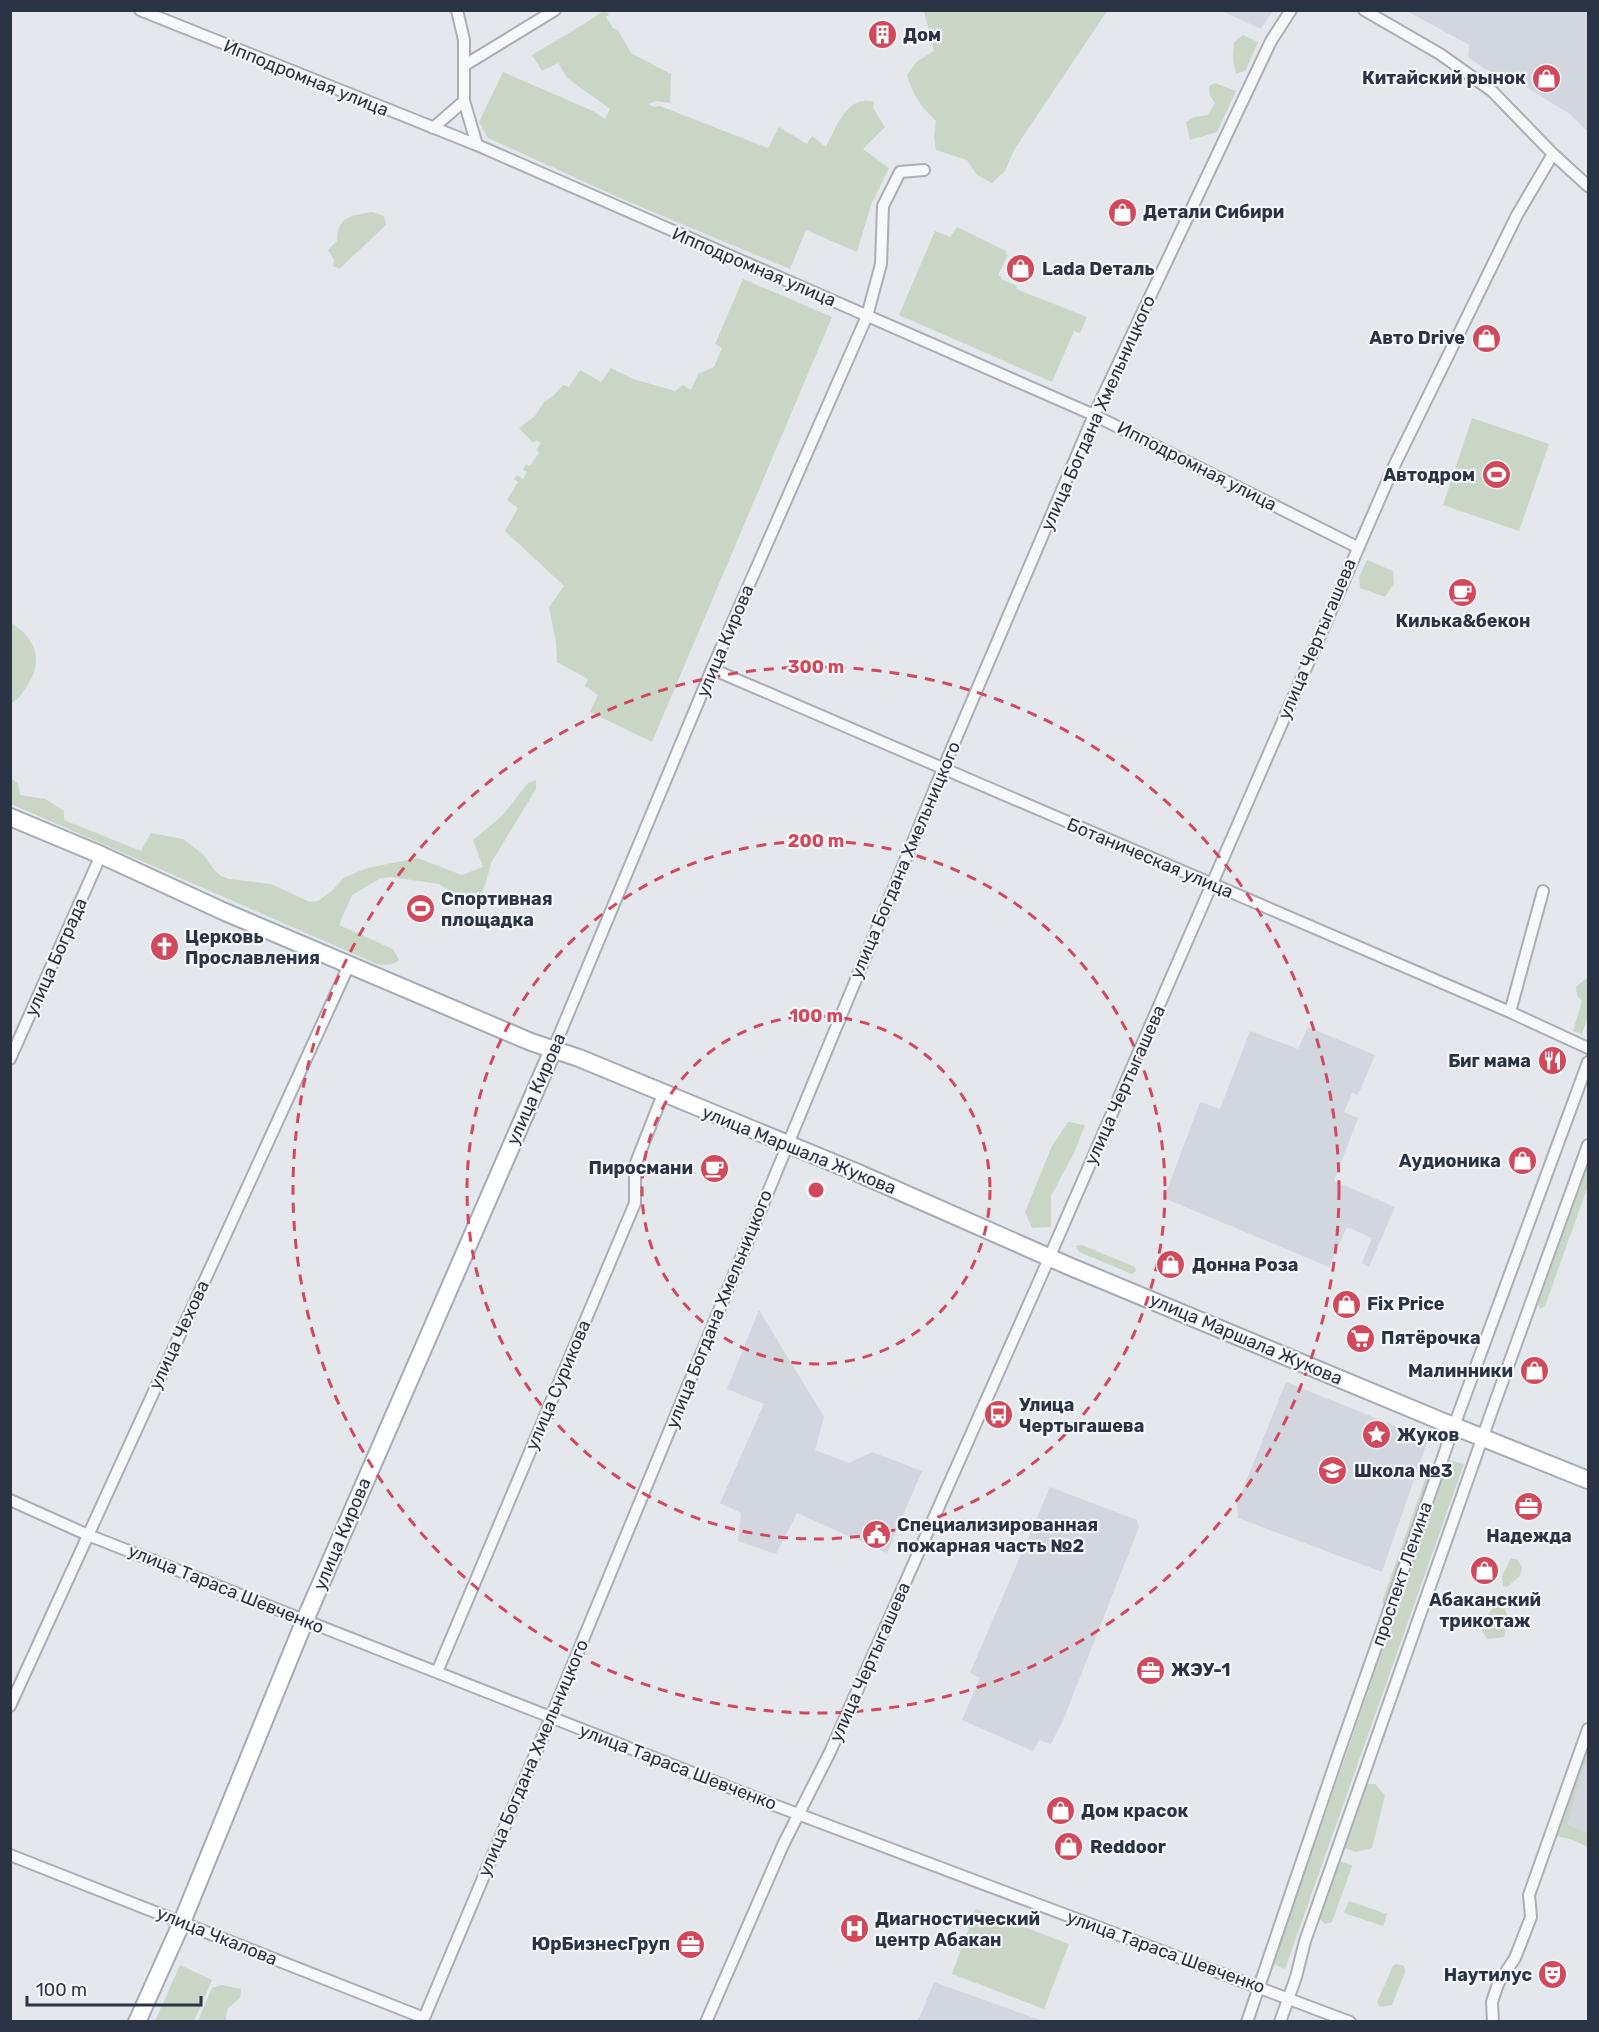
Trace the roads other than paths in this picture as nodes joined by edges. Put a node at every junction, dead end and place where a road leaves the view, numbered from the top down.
1 (140, 10) edge
2 (457, 10) edge
3 (555, 10) edge
4 (1364, 10) edge
5 (1289, 12) edge
6 (465, 64) junction
7 (464, 101) junction
8 (433, 128) junction
9 (477, 146) junction
10 (1553, 154) junction
11 (924, 170) dead end
12 (1588, 186) edge
13 (867, 316) junction
14 (1094, 415) junction
15 (1357, 547) junction
16 (712, 669) junction
17 (943, 769) junction
18 (11, 819) edge
19 (101, 855) junction
20 (1211, 885) junction
21 (1543, 891) dead end
22 (349, 965) junction
23 (1510, 1012) junction
24 (1588, 1048) edge
25 (553, 1050) junction
26 (10, 1059) edge
27 (1588, 1062) edge
28 (663, 1094) junction
29 (786, 1145) junction
30 (1588, 1145) edge
31 (1049, 1257) junction
32 (1454, 1426) junction
33 (1483, 1438) junction
34 (1588, 1480) edge
35 (10, 1500) edge
36 (88, 1535) junction
37 (305, 1620) junction
38 (437, 1672) junction
39 (10, 1706) edge
40 (551, 1717) junction
41 (1588, 1729) edge
42 (798, 1813) junction
43 (10, 1855) edge
44 (182, 1922) junction
45 (1259, 1987) junction
46 (1288, 1998) junction
47 (424, 2018) joint
48 (137, 2022) edge
49 (706, 2022) edge
50 (1247, 2022) edge
51 (1281, 2022) edge
52 (1350, 2022) edge
53 (1493, 2022) edge

1 - 8 street, Ипподромная улица
2 - 6 street
3 - 6 street
4 - 10 street
5 - 14 street, улица Богдана Хмельницкого
6 - 7 street
7 - 8 street
7 - 9 street
8 - 9 street, Ипподромная улица
9 - 13 street, Ипподромная улица
10 - 12 street
10 - 15 street, улица Чертыгашева
11 - 13 street, улица Кирова
13 - 14 street, Ипподромная улица
13 - 16 street, улица Кирова
14 - 15 street, Ипподромная улица
14 - 17 street, улица Богдана Хмельницкого
15 - 20 street, улица Чертыгашева
16 - 17 street, Ботаническая улица
16 - 25 street, улица Кирова
17 - 20 street, Ботаническая улица
17 - 29 street, улица Богдана Хмельницкого
18 - 19 main road, улица Маршала Жукова
19 - 22 main road, улица Маршала Жукова
19 - 26 street, улица Бограда
20 - 23 street, Ботаническая улица
20 - 31 street, улица Чертыгашева
21 - 23 street
22 - 25 main road, улица Маршала Жукова
22 - 36 street, улица Чехова
23 - 24 street, Ботаническая улица
25 - 28 main road, улица Маршала Жукова
25 - 37 main road, улица Кирова
27 - 32 street, проспект Ленина
28 - 29 main road, улица Маршала Жукова
28 - 38 street, улица Сурикова
29 - 31 main road, улица Маршала Жукова
29 - 40 street, улица Богдана Хмельницкого
30 - 33 street, проспект Ленина
31 - 32 main road, улица Маршала Жукова
31 - 42 street, улица Чертыгашева
32 - 33 main road, улица Маршала Жукова
32 - 45 street, проспект Ленина
33 - 34 main road, улица Маршала Жукова
33 - 46 street, проспект Ленина
35 - 36 street, улица Тараса Шевченко
36 - 37 street, улица Тараса Шевченко
36 - 39 street, улица Чехова
37 - 38 street, улица Тараса Шевченко
37 - 44 main road, улица Кирова
38 - 40 street, улица Тараса Шевченко
40 - 42 street, улица Тараса Шевченко
40 - 47 street, улица Богдана Хмельницкого
41 - 53 street
42 - 45 street, улица Тараса Шевченко
42 - 49 street, улица Чертыгашева
43 - 44 street, улица Чкалова
44 - 47 street, улица Чкалова
44 - 48 main road, улица Кирова
45 - 46 street, улица Тараса Шевченко
45 - 50 street, проспект Ленина
46 - 51 street, проспект Ленина
46 - 52 street, улица Тараса Шевченко

